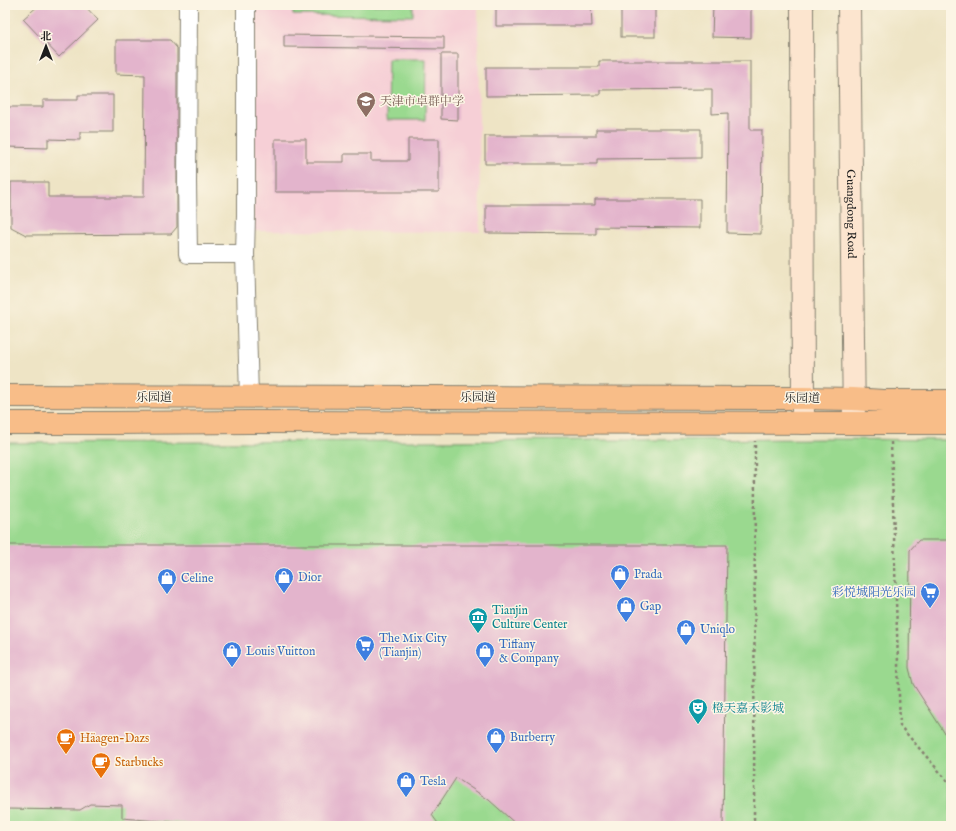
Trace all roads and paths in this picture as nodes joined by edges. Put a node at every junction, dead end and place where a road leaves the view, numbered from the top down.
1 (188, 5) edge
2 (246, 5) edge
3 (802, 5) edge
4 (848, 5) edge
5 (245, 254) junction
6 (5, 396) edge
7 (249, 397) junction
8 (803, 398) junction
9 (853, 399) junction
10 (951, 401) edge
11 (249, 422) junction
12 (755, 422) junction
13 (951, 422) edge
14 (5, 423) edge
15 (803, 423) junction
16 (854, 423) junction
17 (890, 423) junction
18 (951, 785) edge
19 (951, 823) edge
20 (754, 826) edge
21 (940, 826) edge

1 - 5 street
2 - 5 street
3 - 8 main road
4 - 9 main road, Guangdong Road
5 - 7 street
6 - 7 main road, 乐园道
7 - 8 main road, 乐园道
7 - 11 main road
8 - 9 main road, 乐园道
8 - 15 main road
9 - 10 main road, 乐园道
9 - 16 main road, Guangdong Road
11 - 12 main road, 乐园道
11 - 14 main road, 乐园道
12 - 15 main road, 乐园道
12 - 20 path
13 - 17 main road, 乐园道
15 - 16 main road, 乐园道
16 - 17 main road, 乐园道
17 - 18 path
19 - 21 path

